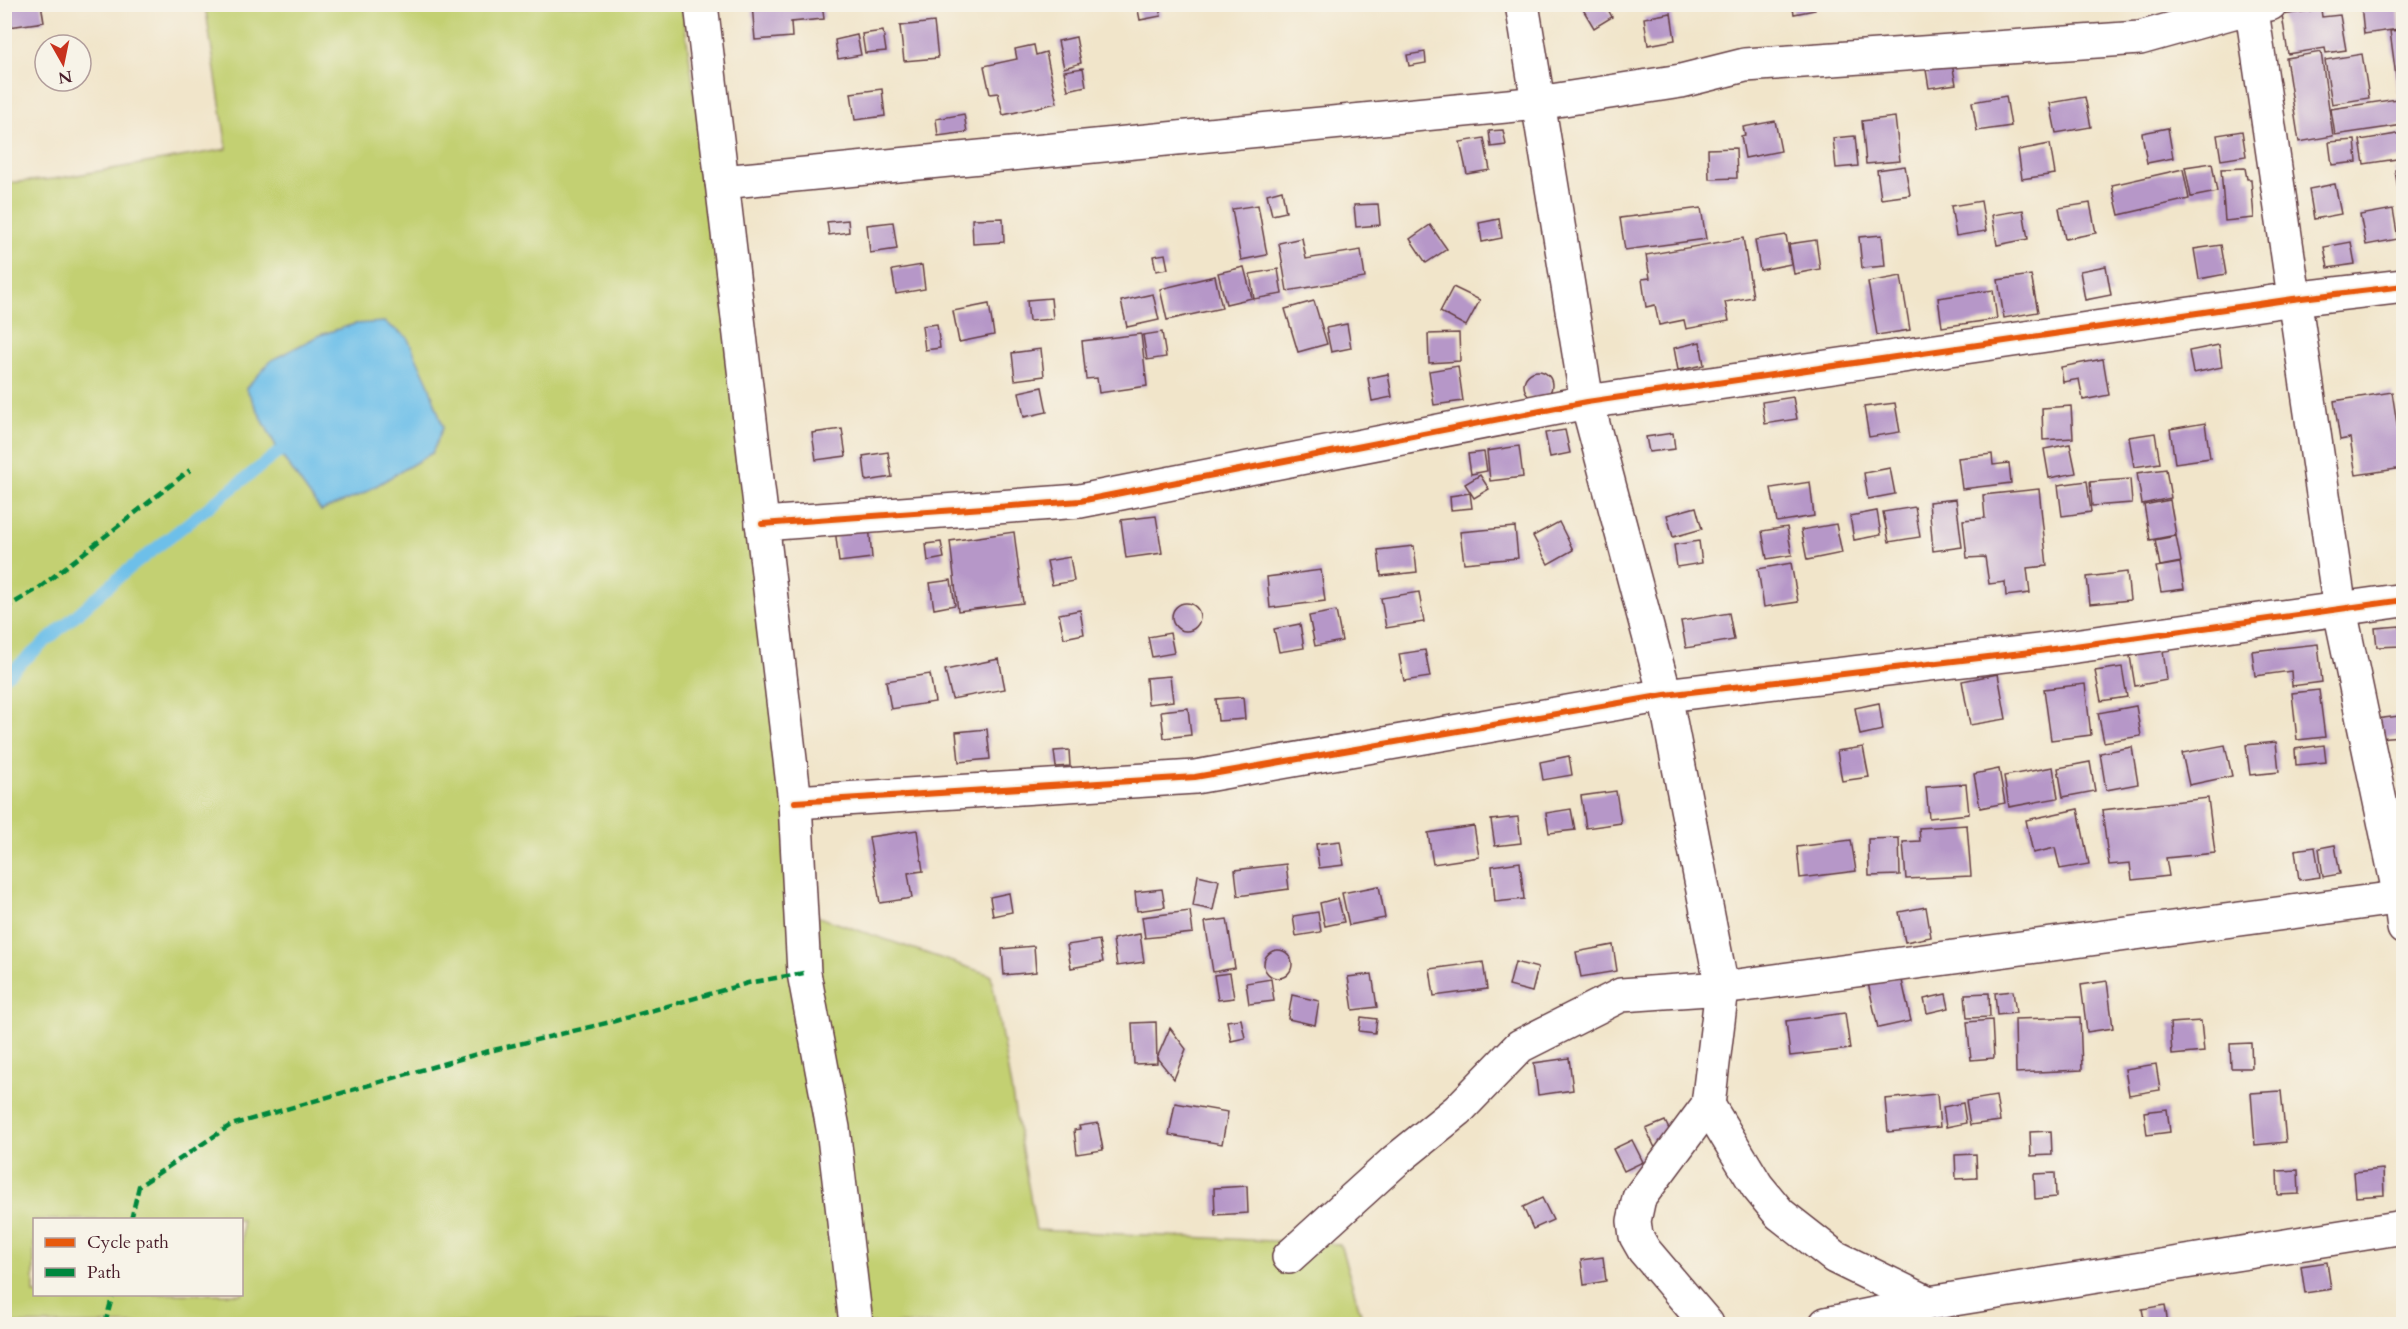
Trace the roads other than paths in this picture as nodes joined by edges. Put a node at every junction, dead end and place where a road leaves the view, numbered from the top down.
1 (701, 4) edge
2 (1522, 4) edge
3 (2258, 5) edge
4 (1538, 103) junction
5 (722, 182) junction
6 (2403, 286) edge
7 (2293, 299) junction
8 (1587, 402) junction
9 (762, 524) junction
10 (2403, 600) edge
11 (2340, 610) junction
12 (1665, 694) junction
13 (795, 802) junction
14 (2402, 907) edge
15 (1722, 988) junction
16 (1708, 1105) junction
17 (2403, 1227) edge
18 (1289, 1257) dead end
19 (1929, 1303) junction
20 (856, 1324) edge
21 (1707, 1324) edge
22 (1826, 1324) edge

1 - 5 street
2 - 4 street
3 - 4 street
3 - 7 street
4 - 5 street
4 - 8 street
5 - 9 street
6 - 7 street
7 - 8 street
7 - 11 street
8 - 9 street
8 - 12 street
9 - 13 street
10 - 11 street
11 - 12 street
11 - 14 street
12 - 13 street
12 - 15 street
13 - 20 street
14 - 15 street
15 - 16 street
15 - 18 street
16 - 19 street
16 - 21 street
17 - 19 street
19 - 22 street

